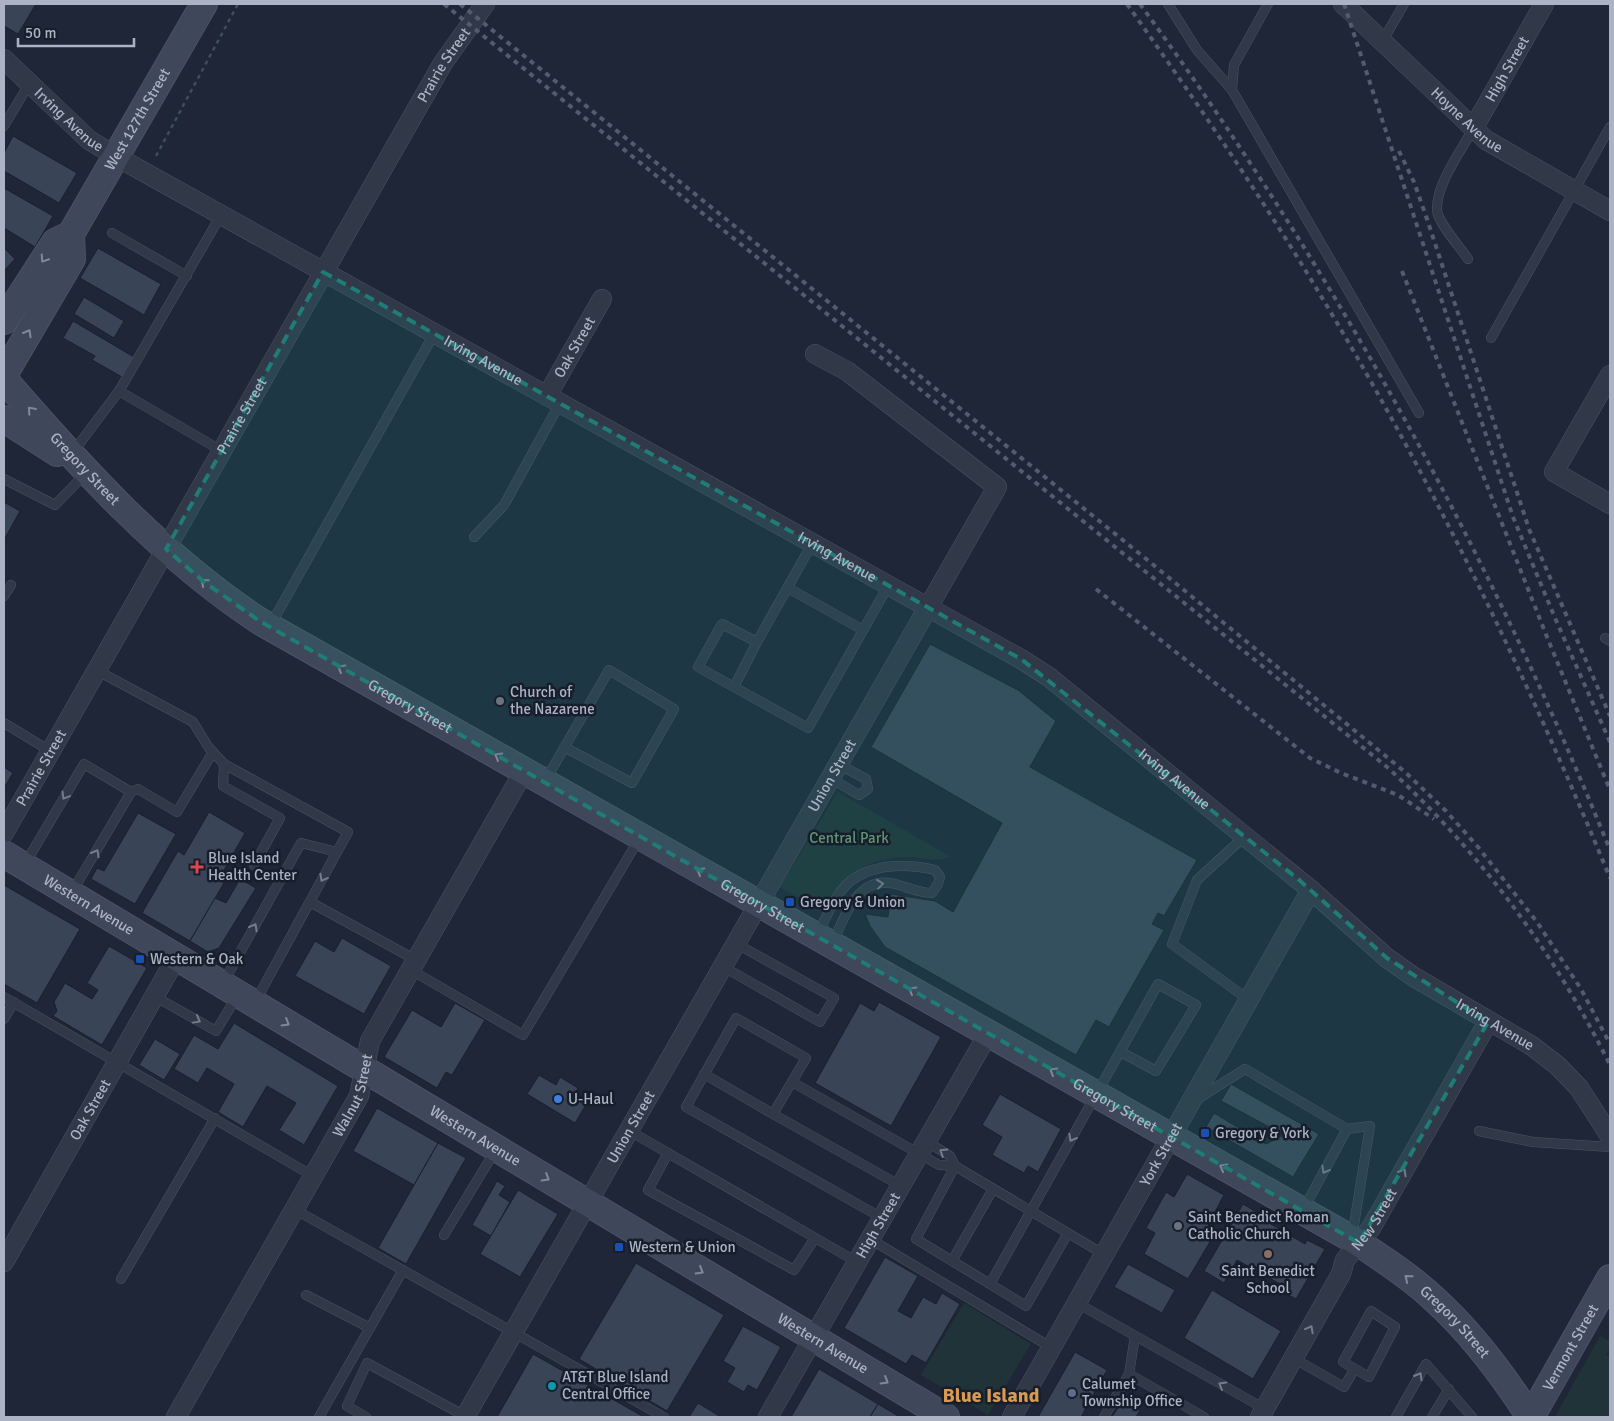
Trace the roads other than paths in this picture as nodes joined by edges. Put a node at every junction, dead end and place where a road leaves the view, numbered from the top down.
1 (204, 4) edge
2 (485, 4) edge
3 (1168, 4) edge
4 (1268, 4) edge
5 (1343, 4) edge
6 (1404, 4) edge
7 (1544, 4) edge
8 (1382, 42) junction
9 (4, 60) edge
10 (29, 84) junction
11 (1232, 90) junction
12 (4, 126) edge
13 (1610, 127) edge
14 (1473, 129) junction
15 (117, 157) junction
16 (1574, 191) junction
17 (1610, 211) edge
18 (221, 215) junction
19 (112, 233) dead end
20 (71, 234) junction
21 (1468, 259) dead end
22 (323, 272) junction
23 (187, 276) junction
24 (602, 299) dead end
25 (4, 321) edge
26 (434, 334) junction
27 (1491, 338) dead end
28 (815, 354) dead end
29 (1610, 375) edge
30 (4, 377) edge
31 (119, 391) junction
32 (554, 400) junction
33 (1419, 413) dead end
34 (4, 419) edge
35 (222, 451) junction
36 (80, 463) junction
37 (4, 479) edge
38 (1610, 504) edge
39 (474, 536) dead end
40 (812, 544) junction
41 (166, 548) junction
42 (10, 585) dead end
43 (888, 586) junction
44 (788, 588) junction
45 (4, 596) edge
46 (927, 607) junction
47 (270, 627) junction
48 (863, 630) junction
49 (757, 642) junction
50 (96, 670) junction
51 (734, 687) junction
52 (4, 723) edge
53 (564, 747) junction
54 (50, 751) junction
55 (213, 752) junction
56 (224, 764) junction
57 (534, 777) junction
58 (131, 792) junction
59 (4, 832) edge
60 (1245, 836) junction
61 (640, 837) junction
62 (337, 852) junction
63 (14, 860) edge
64 (254, 864) dead end
65 (1311, 890) junction
66 (71, 895) junction
67 (310, 902) junction
68 (758, 903) junction
69 (826, 941) junction
70 (735, 943) junction
71 (176, 958) junction
72 (413, 965) junction
73 (722, 966) junction
74 (238, 994) junction
75 (154, 996) junction
76 (4, 997) edge
77 (1249, 1000) junction
78 (14, 1002) junction
79 (4, 1019) edge
80 (1488, 1022) junction
81 (988, 1034) junction
82 (1120, 1052) junction
83 (117, 1062) junction
84 (364, 1069) junction
85 (704, 1074) junction
86 (792, 1082) junction
87 (1096, 1096) junction
88 (1192, 1103) junction
89 (773, 1114) junction
90 (215, 1118) junction
91 (1347, 1129) junction
92 (628, 1130) junction
93 (1479, 1131) dead end
94 (1610, 1136) edge
95 (1172, 1139) junction
96 (1610, 1147) edge
97 (922, 1148) junction
98 (496, 1149) junction
99 (668, 1153) junction
100 (955, 1166) junction
101 (313, 1176) junction
102 (900, 1186) junction
103 (993, 1189) junction
104 (586, 1203) junction
105 (294, 1209) junction
106 (1031, 1211) junction
107 (1302, 1211) junction
108 (882, 1218) junction
109 (1068, 1233) junction
110 (444, 1235) dead end
111 (815, 1238) junction
112 (870, 1239) junction
113 (1355, 1241) junction
114 (1105, 1255) junction
115 (952, 1261) junction
116 (4, 1262) edge
117 (857, 1262) junction
118 (403, 1270) junction
119 (1610, 1278) edge
120 (121, 1279) dead end
121 (990, 1284) junction
122 (306, 1296) dead end
123 (1077, 1303) junction
124 (370, 1328) junction
125 (513, 1331) junction
126 (1135, 1336) junction
127 (813, 1338) junction
128 (1052, 1348) junction
129 (1293, 1358) junction
130 (1354, 1370) junction
131 (1129, 1374) junction
132 (1449, 1389) junction
133 (1262, 1413) edge
134 (176, 1417) edge
135 (319, 1417) edge
136 (366, 1417) edge
137 (465, 1417) edge
138 (664, 1417) edge
139 (768, 1417) edge
140 (946, 1417) edge
141 (1012, 1417) edge
142 (1104, 1417) edge
143 (1204, 1417) edge
144 (1396, 1417) edge
145 (1432, 1417) edge
146 (1472, 1417) edge
147 (1530, 1417) edge

1 - 15 main road, West 127th Street
2 - 22 street, Prairie Street
3 - 11 lane
4 - 11 lane
5 - 8 street, Hoyne Avenue
6 - 8 lane
7 - 14 street, High Street
8 - 14 street, Hoyne Avenue
9 - 10 street, Irving Avenue
10 - 12 lane
10 - 15 street, Irving Avenue
11 - 33 lane
13 - 16 lane
14 - 16 street, Hoyne Avenue
14 - 21 lane, High Street
15 - 18 street, Irving Avenue
15 - 20 main road, West 127th Street
16 - 17 street, Hoyne Avenue
16 - 27 lane
18 - 22 street, Irving Avenue
18 - 23 lane
19 - 23 lane
20 -> 25 main road, West 127th Street
30 -> 20 main road
22 - 26 street, Irving Avenue
22 - 35 street, Prairie Street
23 - 31 lane
24 - 32 street, Oak Street
26 - 32 street, Irving Avenue
26 - 47 lane
28 - 46 street, Union Street
29 - 38 street
36 -> 30 main road, Gregory Street
31 - 35 lane
31 - 36 lane
32 - 39 lane
32 - 40 street, Irving Avenue
34 - 36 main road
35 - 41 street, Prairie Street
36 - 37 lane
36 - 41 main road, Gregory Street
40 - 43 street, Irving Avenue
40 - 44 lane
47 -> 41 main road, Gregory Street
41 - 50 street, Prairie Street
42 - 45 lane
43 - 46 street, Irving Avenue
43 - 48 lane
44 - 48 lane
44 - 49 lane
46 - 60 street, Irving Avenue
46 - 68 street, Union Street
57 -> 47 main road, Gregory Street
48 - 51 lane
49 - 51 lane
49 - 51 lane
50 - 54 street, Prairie Street
50 - 55 lane
52 - 54 lane
53 - 53 lane
53 - 57 lane
54 - 59 street, Prairie Street
55 - 56 lane
55 - 58 lane
56 - 62 lane
56 - 64 lane
57 - 61 main road, Gregory Street
57 - 72 street, Walnut Street
58 -> 63 lane
66 -> 58 lane
60 - 65 street, Irving Avenue
60 - 77 lane
68 -> 61 main road, Gregory Street
61 - 72 lane
62 -> 67 lane
74 -> 62 lane
63 - 66 main road, Western Avenue
65 - 77 street, York Street
65 - 80 street, Irving Avenue
66 - 71 main road, Western Avenue
67 - 72 lane
67 - 74 lane
68 - 69 main road, Gregory Street
68 - 70 street, Union Street
69 -> 69 lane
81 -> 69 main road, Gregory Street
70 - 73 street, Union Street
70 - 73 lane
71 - 74 main road, Western Avenue
71 - 75 street, Oak Street
72 - 84 street, Walnut Street
73 - 92 street, Union Street
75 -> 74 lane
74 -> 84 main road, Western Avenue
75 - 83 street, Oak Street
76 - 78 lane
77 - 88 street, York Street
78 - 79 lane
78 - 83 lane
80 - 94 street, Irving Avenue
113 -> 80 street, New Street
87 -> 81 main road, Gregory Street
81 - 97 street, High Street
82 - 82 lane
82 - 87 lane
83 - 90 lane
83 - 116 street, Oak Street
84 - 98 main road, Western Avenue
84 - 101 street, Walnut Street
85 - 86 lane
85 - 89 lane
85 - 108 lane
86 - 89 lane
86 - 97 lane
87 - 95 main road, Gregory Street
87 -> 106 lane
88 - 91 lane
88 - 95 street, York Street
89 - 102 lane
90 - 101 lane
90 - 120 lane
91 -> 107 lane
91 - 113 lane
92 - 99 lane
92 - 104 street, Union Street
93 - 96 lane
107 -> 95 main road, Gregory Street
95 - 114 street, York Street
97 - 100 lane
100 -> 97 lane
97 - 102 street, High Street
98 -> 104 main road, Western Avenue
98 - 110 lane
99 - 111 lane
99 - 111 lane
100 - 103 lane
100 - 115 lane
101 - 105 street, Walnut Street
102 - 108 street, High Street
103 - 106 lane
103 - 115 lane
104 - 125 street, Union Street
104 -> 127 main road, Western Avenue
105 - 118 lane
105 - 134 street, Walnut Street
106 - 109 lane
106 - 121 lane
107 - 113 main road, Gregory Street
108 - 112 street, High Street
109 - 114 lane
109 - 121 lane
111 - 117 lane
112 - 117 street, High Street
112 - 128 lane
129 -> 113 street, New Street
147 -> 113 main road, Gregory Street
114 - 123 street, York Street
115 - 121 lane
117 - 127 street, High Street
118 - 124 lane
118 - 125 lane
119 - 147 main road, Vermont Street
122 - 124 lane
123 - 126 lane
123 - 128 street, York Street
124 - 135 lane
125 - 137 street, Union Street
125 - 138 lane
126 - 131 lane
133 -> 126 lane
127 - 139 street, High Street
127 -> 140 main road, Western Avenue
128 - 141 street, York Street
129 - 130 lane
129 - 133 street, New Street
130 - 130 lane
131 - 142 lane
131 - 143 lane
144 -> 132 lane
132 - 145 lane
132 - 146 lane
136 - 137 lane

